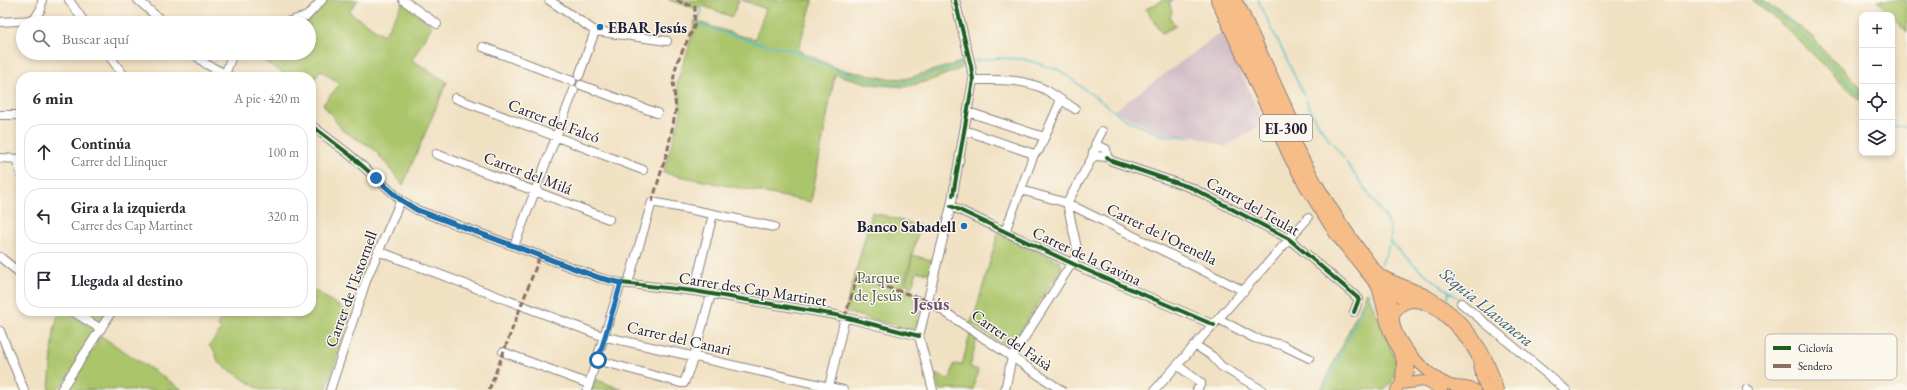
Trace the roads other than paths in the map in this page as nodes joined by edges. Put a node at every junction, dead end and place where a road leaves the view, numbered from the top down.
1 (42, 0) edge
2 (69, 0) edge
3 (138, 0) edge
4 (322, 0) edge
5 (403, 0) edge
6 (549, 0) edge
7 (955, 0) edge
8 (1210, 0) edge
9 (1217, 0) edge
10 (1227, 0) edge
11 (1235, 0) edge
12 (36, 16) edge
13 (80, 16) edge
14 (156, 16) edge
15 (307, 16) edge
16 (16, 21) edge
17 (0, 22) edge
18 (437, 24) dead end
19 (595, 31) junction
20 (667, 41) dead end
21 (483, 47) dead end
22 (112, 60) edge
23 (201, 60) edge
24 (231, 60) edge
25 (120, 72) edge
26 (220, 72) edge
27 (228, 72) edge
28 (579, 76) junction
29 (973, 80) junction
30 (572, 81) junction
31 (577, 87) junction
32 (455, 98) dead end
33 (1062, 100) junction
34 (1075, 109) dead end
35 (968, 112) junction
36 (657, 113) dead end
37 (0, 115) edge
38 (16, 115) edge
39 (316, 129) edge
40 (964, 130) junction
41 (1102, 131) dead end
42 (556, 137) junction
43 (1044, 137) junction
44 (1096, 148) junction
45 (436, 154) dead end
46 (1034, 154) junction
47 (1107, 157) junction
48 (1290, 157) junction
49 (0, 158) edge
50 (1092, 158) junction
51 (16, 159) edge
52 (643, 170) dead end
53 (1312, 178) junction
54 (1021, 190) junction
55 (535, 191) junction
56 (401, 200) junction
57 (1067, 203) junction
58 (951, 206) junction
59 (713, 214) junction
60 (1308, 218) dead end
61 (610, 219) dead end
62 (774, 227) dead end
63 (1005, 232) junction
64 (1289, 239) junction
65 (514, 246) junction
66 (378, 251) junction
67 (0, 257) edge
68 (1072, 264) junction
69 (16, 270) edge
70 (1378, 281) junction
71 (625, 283) junction
72 (1244, 291) junction
73 (694, 292) junction
74 (711, 294) junction
75 (927, 300) junction
76 (1411, 301) junction
77 (1461, 303) dead end
78 (1354, 312) dead end
79 (1394, 314) junction
80 (80, 316) edge
81 (109, 316) edge
82 (845, 317) junction
83 (1216, 322) junction
84 (101, 329) junction
85 (0, 332) edge
86 (605, 336) junction
87 (919, 336) junction
88 (1195, 345) junction
89 (503, 352) dead end
90 (1410, 353) junction
91 (694, 356) junction
92 (1012, 357) junction
93 (1309, 358) dead end
94 (598, 360) junction
95 (1177, 365) junction
96 (1479, 372) junction
97 (1432, 374) junction
98 (1465, 386) junction
99 (588, 387) edge
100 (829, 387) junction
101 (1399, 387) edge
102 (24, 390) edge
103 (61, 390) edge
104 (330, 390) edge
105 (843, 390) edge
106 (933, 390) edge
107 (1005, 390) edge
108 (1061, 390) edge
109 (1155, 390) edge
110 (1197, 390) edge
111 (1262, 390) edge
112 (1442, 390) edge
113 (1475, 390) edge
114 (1487, 390) edge
115 (1497, 390) edge
116 (1566, 390) edge

1 - 12 street
2 - 13 street
3 - 14 street
4 - 15 street
5 - 18 street
6 - 19 street
7 - 29 street
8 - 48 highway
9 - 48 highway, EI-300
10 - 53 highway, EI-300
11 - 53 highway
16 - 17 street
19 - 20 street
19 - 28 street
21 - 30 street
22 - 25 street
23 - 26 street
24 - 27 street
28 - 30 street
28 - 31 street
29 - 33 street
29 - 35 street
30 - 31 street
31 - 36 street
31 - 42 street
32 - 42 street, Carrer del Falcó
33 - 34 street
33 - 43 street
35 - 40 street
35 - 43 street
37 - 38 street
39 - 56 street, Carrer des Cap Martinet
40 - 46 street
40 - 58 street
41 - 44 street
42 - 52 street, Carrer del Falcó
42 - 55 street
43 - 46 street
44 - 47 street
44 - 50 street
45 - 55 street, Carrer del Milá
46 - 54 street
47 - 50 street
47 - 64 street, Carrer del Teulat
48 - 70 highway, EI-300
49 - 51 street
50 - 57 street
53 - 70 highway, EI-300
54 - 57 street, Carrer de l'Orenella
54 - 63 street
55 - 61 street, Carrer del Milá
55 - 65 street
56 - 65 street, Carrer des Cap Martinet
56 - 66 street, Carrer de l'Estornell
57 - 68 street
57 - 72 street, Carrer de l'Orenella
58 - 63 street, Carrer de la Gavina
58 - 75 street
59 - 62 street
59 - 71 street
59 - 73 street
60 - 64 street
63 - 68 street, Carrer de la Gavina
64 - 72 street
64 - 78 street, Carrer del Teulat
65 - 71 street, Carrer des Cap Martinet
66 - 86 street, Carrer del Canari
66 - 104 street, Carrer de l'Estornell
67 - 69 street
68 - 83 street, Carrer de la Gavina
68 - 92 street
70 - 76 highway, EI-300
70 - 79 highway, EI-300
70 - 101 main road
70 - 115 highway, EI-300
71 - 73 street, Carrer des Cap Martinet
71 - 86 street
72 - 83 street
73 - 74 street, Carrer des Cap Martinet
74 - 82 street, Carrer des Cap Martinet
74 - 91 street
75 - 87 street
75 - 92 street, Carrer del Faisà
76 - 79 main road
76 - 96 main road, EI-300
77 - 116 street
79 - 90 main road, EI-300
80 - 84 street
81 - 84 street
82 - 87 street, Carrer des Cap Martinet
82 - 100 street
83 - 88 street
83 - 93 street, Carrer de la Gavina
84 - 103 street
85 - 102 street
86 - 91 street, Carrer del Canari
86 - 94 street
87 - 106 street
88 - 95 street
88 - 111 street
89 - 99 street
90 - 97 main road, EI-300
90 - 101 main road
91 - 94 street
91 - 100 street, Carrer del Canari
92 - 107 street
92 - 108 street, Carrer del Faisà
94 - 99 street
95 - 109 street
95 - 110 street
96 - 98 main road
96 - 114 main road, EI-300
97 - 98 main road, EI-300
97 - 101 main road
98 - 113 main road, EI-300
100 - 105 street, Carrer del Canari
101 - 112 main road

